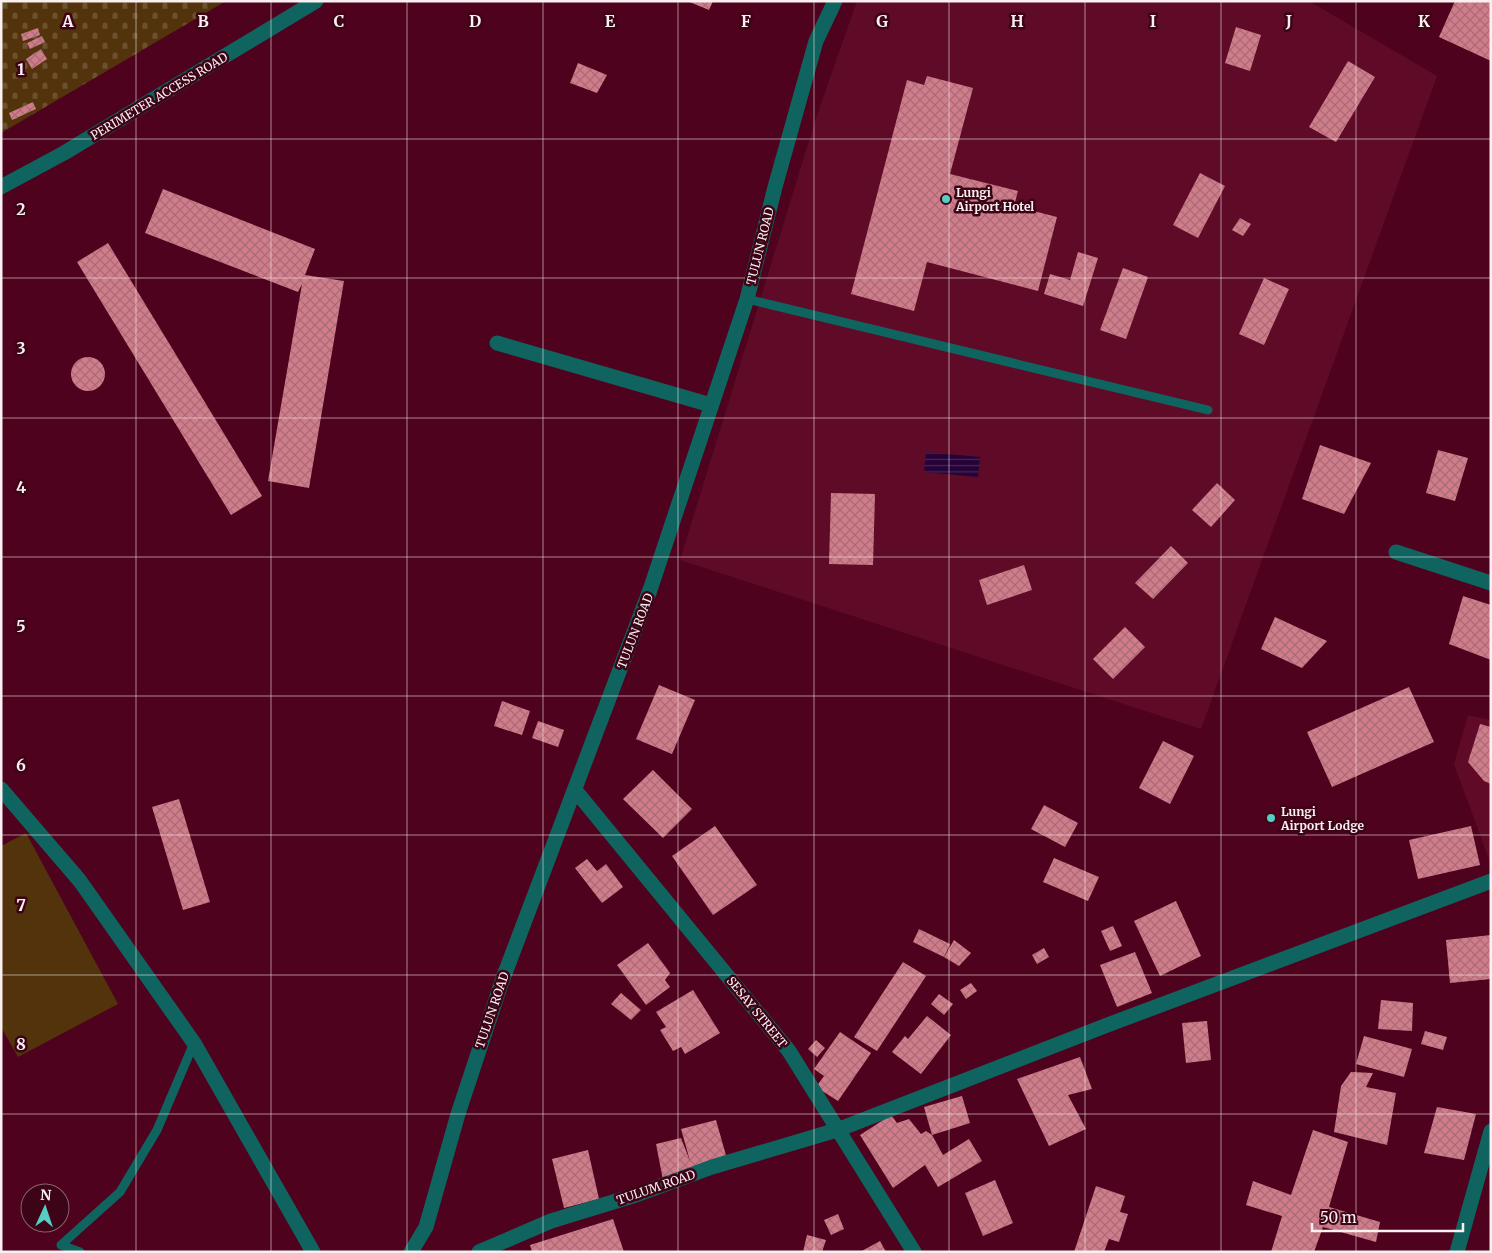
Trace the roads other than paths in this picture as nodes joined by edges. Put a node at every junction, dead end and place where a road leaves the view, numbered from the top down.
1 (316, 1) edge
2 (835, 1) edge
3 (1, 187) edge
4 (747, 299) junction
5 (497, 343) dead end
6 (711, 405) junction
7 (1208, 410) dead end
8 (1396, 552) dead end
9 (1491, 583) edge
10 (1, 789) edge
11 (575, 790) junction
12 (1491, 881) edge
13 (194, 1043) junction
14 (837, 1130) junction
15 (1491, 1131) edge
16 (1460, 1251) edge
17 (80, 1252) edge
18 (313, 1252) edge
19 (412, 1252) edge
20 (479, 1252) edge
21 (914, 1252) edge

1 - 3 street, PERIMETER ACCESS ROAD
2 - 4 street, TULUN ROAD
4 - 6 street, TULUN ROAD
4 - 7 lane
5 - 6 street
6 - 11 street, TULUN ROAD
8 - 9 street
10 - 13 street
11 - 14 street, SESAY STREET
11 - 19 street, TULUN ROAD
12 - 14 street, TULUM ROAD
13 - 17 lane
13 - 18 street
14 - 20 street, TULUM ROAD
14 - 21 street, SESAY STREET
15 - 16 street

